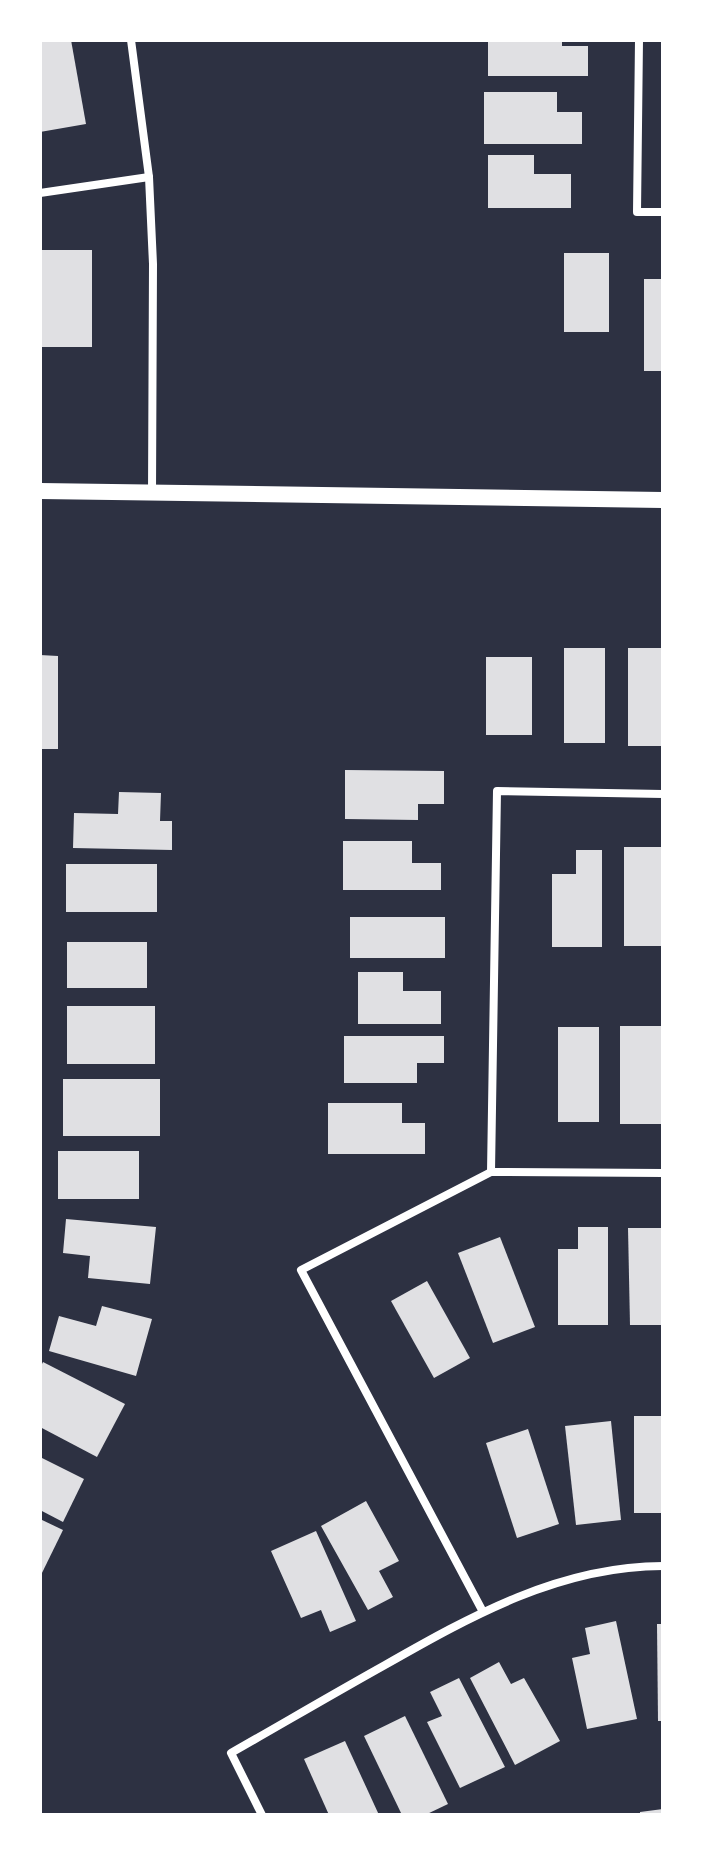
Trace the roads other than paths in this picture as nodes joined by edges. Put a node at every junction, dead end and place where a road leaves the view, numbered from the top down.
1 (131, 40) edge
2 (639, 40) edge
3 (149, 177) junction
4 (40, 193) edge
5 (663, 212) edge
6 (40, 491) edge
7 (152, 493) junction
8 (663, 500) edge
9 (663, 794) edge
10 (491, 1172) junction
11 (663, 1173) edge
12 (663, 1566) edge
13 (482, 1610) junction
14 (262, 1815) edge

1 - 3 street
2 - 5 street
3 - 4 street
3 - 7 street
6 - 7 main road
7 - 8 main road
9 - 10 street
10 - 11 street
10 - 13 street
12 - 13 street
13 - 14 street

